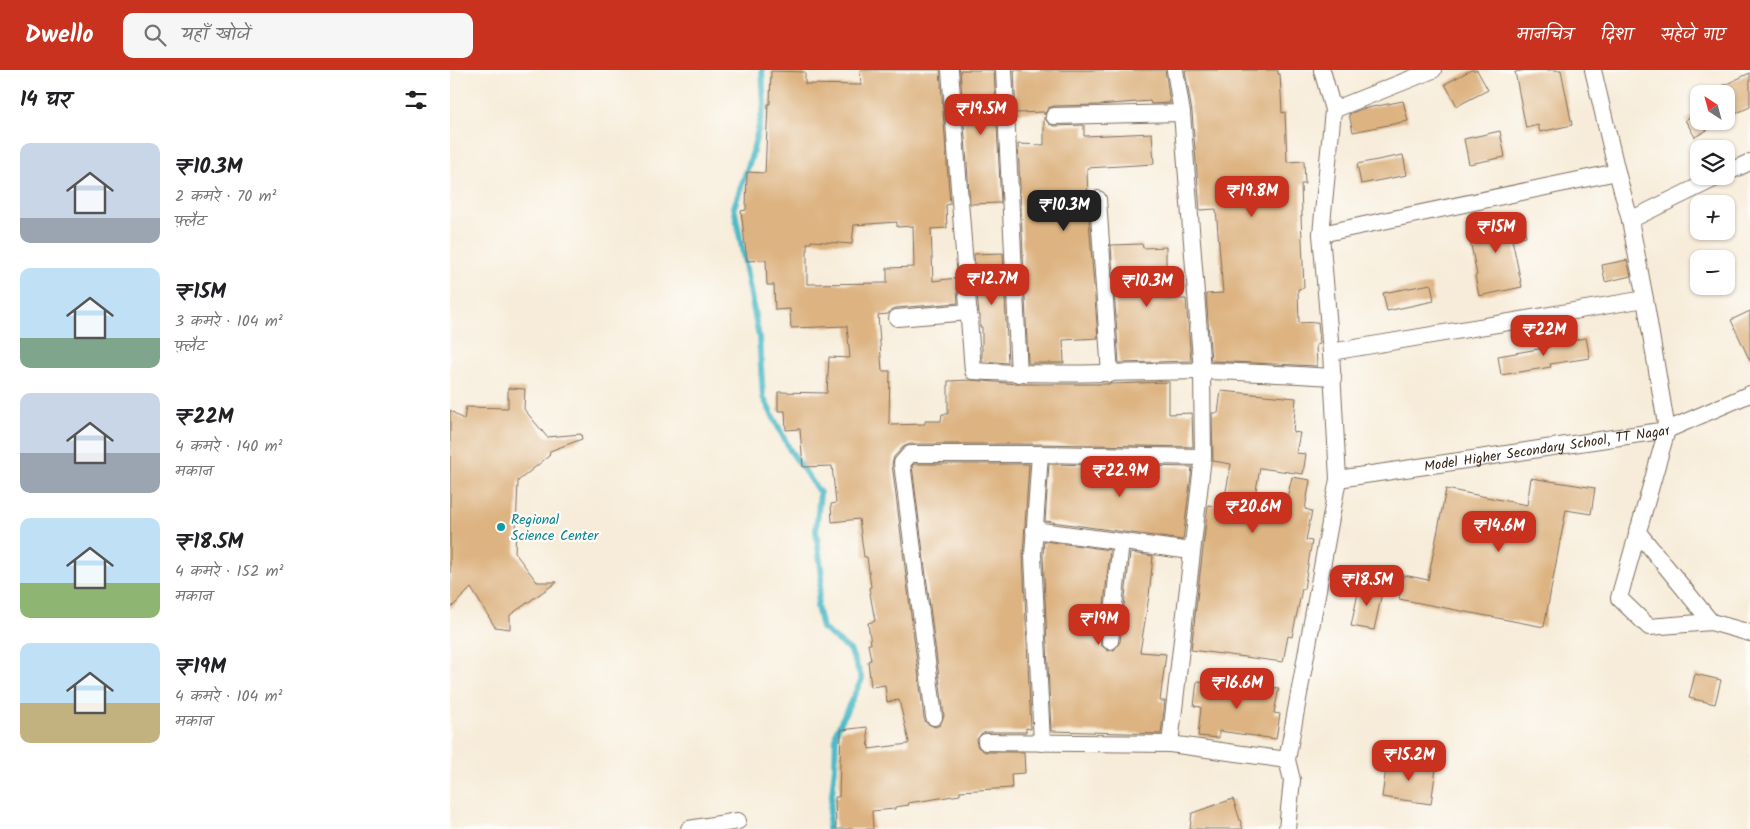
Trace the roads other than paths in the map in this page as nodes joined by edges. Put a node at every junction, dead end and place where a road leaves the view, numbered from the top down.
1 (950, 70) edge
2 (1004, 70) edge
3 (1174, 70) edge
4 (1322, 70) edge
5 (1433, 70) edge
6 (1593, 70) edge
7 (1332, 110) junction
8 (1182, 113) junction
9 (1054, 116) dead end
10 (1750, 162) edge
11 (1735, 169) edge
12 (1617, 172) junction
13 (1702, 185) edge
14 (1098, 199) dead end
15 (1630, 220) junction
16 (1321, 234) junction
17 (1645, 299) junction
18 (969, 312) junction
19 (897, 318) dead end
20 (1332, 352) junction
21 (1202, 371) junction
22 (1019, 374) junction
23 (1110, 374) junction
24 (1333, 378) junction
25 (1750, 394) edge
26 (1666, 430) junction
27 (1040, 454) junction
28 (1203, 457) junction
29 (1338, 479) junction
30 (1034, 530) junction
31 (1637, 531) junction
32 (1122, 542) junction
33 (1191, 551) junction
34 (1711, 622) junction
35 (1750, 632) edge
36 (1110, 641) dead end
37 (934, 717) dead end
38 (986, 742) dead end
39 (1042, 743) junction
40 (1170, 744) junction
41 (1287, 760) junction
42 (738, 821) dead end
43 (689, 829) edge
44 (1287, 829) edge

1 - 18 street
2 - 22 street
3 - 8 street
4 - 7 street
5 - 7 street
6 - 12 street
7 - 16 street
8 - 9 street
8 - 21 street
10 - 11 street
12 - 15 street
12 - 16 street
13 - 15 street
14 - 23 street
15 - 17 street
16 - 20 street
17 - 20 street
17 - 26 street
18 - 19 street
18 - 22 street
20 - 24 street
21 - 23 street
21 - 24 street
21 - 28 street
22 - 23 street
24 - 29 street
25 - 26 street, Model Higher Secondary School, TT Nagar
26 - 29 street, Model Higher Secondary School, TT Nagar
26 - 31 street
27 - 28 street
27 - 30 street
27 - 37 street
28 - 33 street
29 - 41 street
30 - 32 street
30 - 39 street
31 - 34 street
31 - 34 street
32 - 33 street
32 - 36 street
33 - 40 street
34 - 35 street
38 - 39 street
39 - 40 street
40 - 41 street
41 - 44 street
42 - 43 street

